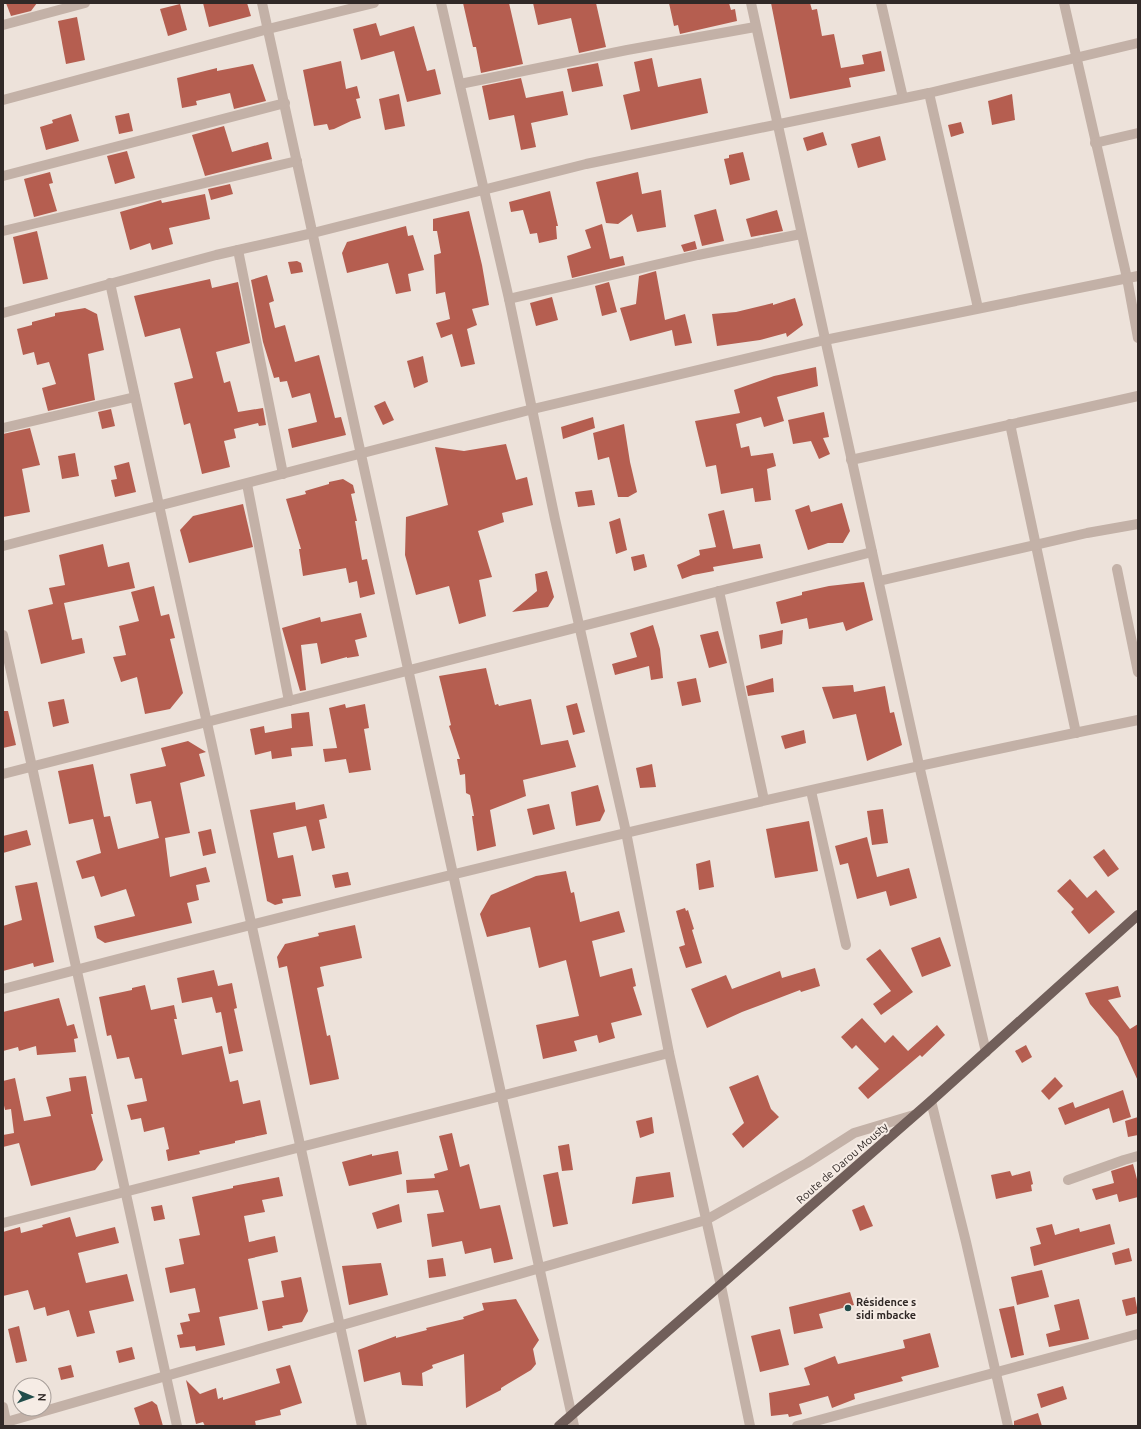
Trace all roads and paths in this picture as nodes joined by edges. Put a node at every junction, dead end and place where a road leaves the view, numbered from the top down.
1 (85, 3) edge
2 (262, 3) edge
3 (374, 3) edge
4 (441, 3) edge
5 (751, 3) edge
6 (881, 3) edge
7 (1064, 3) edge
8 (3, 25) edge
9 (755, 27) junction
10 (268, 29) junction
11 (1138, 44) edge
12 (1075, 58) junction
13 (460, 84) junction
14 (929, 93) junction
15 (902, 98) junction
16 (3, 100) edge
17 (284, 103) junction
18 (776, 125) junction
19 (1138, 133) edge
20 (1095, 142) junction
21 (297, 161) junction
22 (3, 176) edge
23 (482, 189) junction
24 (3, 231) edge
25 (313, 233) junction
26 (801, 234) junction
27 (238, 250) junction
28 (1138, 276) edge
29 (1127, 278) junction
30 (110, 283) junction
31 (509, 300) junction
32 (978, 308) junction
33 (3, 313) edge
34 (1138, 338) edge
35 (825, 340) junction
36 (1138, 396) edge
37 (135, 397) junction
38 (533, 409) junction
39 (1010, 424) junction
40 (3, 428) edge
41 (361, 453) junction
42 (851, 460) junction
43 (283, 474) junction
44 (247, 484) junction
45 (159, 505) junction
46 (1138, 524) edge
47 (3, 546) edge
48 (1037, 546) junction
49 (872, 552) junction
50 (1117, 569) dead end
51 (879, 581) junction
52 (719, 591) junction
53 (579, 627) junction
54 (3, 635) edge
55 (409, 670) junction
56 (1138, 672) edge
57 (289, 701) junction
58 (1138, 720) edge
59 (207, 722) junction
60 (1076, 733) junction
61 (919, 765) junction
62 (32, 767) junction
63 (3, 774) edge
64 (811, 790) junction
65 (764, 800) junction
66 (626, 832) junction
67 (454, 875) junction
68 (1138, 915) edge
69 (252, 926) junction
70 (846, 945) dead end
71 (77, 970) junction
72 (3, 989) edge
73 (986, 1052) junction
74 (668, 1053) junction
75 (502, 1096) junction
76 (931, 1101) junction
77 (914, 1116) junction
78 (300, 1147) junction
79 (1138, 1156) edge
80 (1068, 1180) dead end
81 (126, 1192) junction
82 (706, 1220) junction
83 (3, 1223) edge
84 (540, 1268) junction
85 (721, 1286) junction
86 (339, 1326) junction
87 (1138, 1334) edge
88 (996, 1372) junction
89 (166, 1376) junction
90 (3, 1407) edge
91 (572, 1415) junction
92 (5, 1424) edge
93 (177, 1426) edge
94 (362, 1426) edge
95 (559, 1426) edge
96 (574, 1426) edge
97 (750, 1426) edge
98 (797, 1426) edge
99 (1008, 1426) edge

1 - 8 street
2 - 10 street
3 - 10 street
4 - 13 street
5 - 9 street
6 - 15 street
7 - 12 street
9 - 13 street
9 - 18 street
10 - 16 street
10 - 17 street
11 - 12 street
12 - 14 street
12 - 20 street
13 - 23 street
14 - 15 street
14 - 32 street
15 - 18 street
17 - 21 street
17 - 22 street
18 - 23 street
18 - 26 street
19 - 20 street
20 - 29 street
21 - 24 street
21 - 25 street
23 - 25 street
23 - 31 street
25 - 27 street
25 - 41 street
26 - 31 street
26 - 35 street
27 - 30 street
27 - 43 street
28 - 29 street
29 - 32 street
29 - 34 street
30 - 33 street
30 - 37 street
31 - 38 street
32 - 35 street
35 - 38 street
35 - 42 street
36 - 39 street
37 - 40 street
37 - 45 street
38 - 41 street
38 - 53 street
39 - 42 street
39 - 48 street
41 - 43 street
41 - 55 street
42 - 49 street
43 - 44 street
44 - 45 street
44 - 57 street
45 - 47 street
45 - 59 street
46 - 48 street
48 - 51 street
48 - 60 street
49 - 51 street
49 - 52 street
50 - 56 street
51 - 61 street
52 - 53 street
52 - 65 street
53 - 55 street
53 - 66 street
54 - 62 street
55 - 57 street
55 - 67 street
57 - 59 street
58 - 60 street
59 - 62 street
59 - 69 street
60 - 61 street
61 - 64 street
61 - 73 street
62 - 63 street
62 - 71 street
64 - 65 street
64 - 70 street
65 - 66 street
66 - 67 street
66 - 74 street
67 - 69 street
67 - 75 street
68 - 73 main road, Route de Darou Mousty
69 - 71 street
69 - 78 street
71 - 72 street
71 - 81 street
73 - 76 main road, Route de Darou Mousty
74 - 75 street
74 - 82 street
75 - 78 street
75 - 84 street
76 - 77 main road, Route de Darou Mousty
76 - 88 street
77 - 82 street
77 - 85 main road, Route de Darou Mousty
78 - 81 street
78 - 86 street
79 - 80 street
81 - 83 street
81 - 89 street
82 - 84 street
82 - 85 street
84 - 86 street
84 - 91 street
85 - 91 main road, Route de Darou Mousty
85 - 97 street
86 - 89 street
86 - 94 street
87 - 88 street
88 - 98 street
88 - 99 street
89 - 92 street
89 - 93 street
90 - 92 street
91 - 95 main road, Route de Darou Mousty
91 - 96 street

